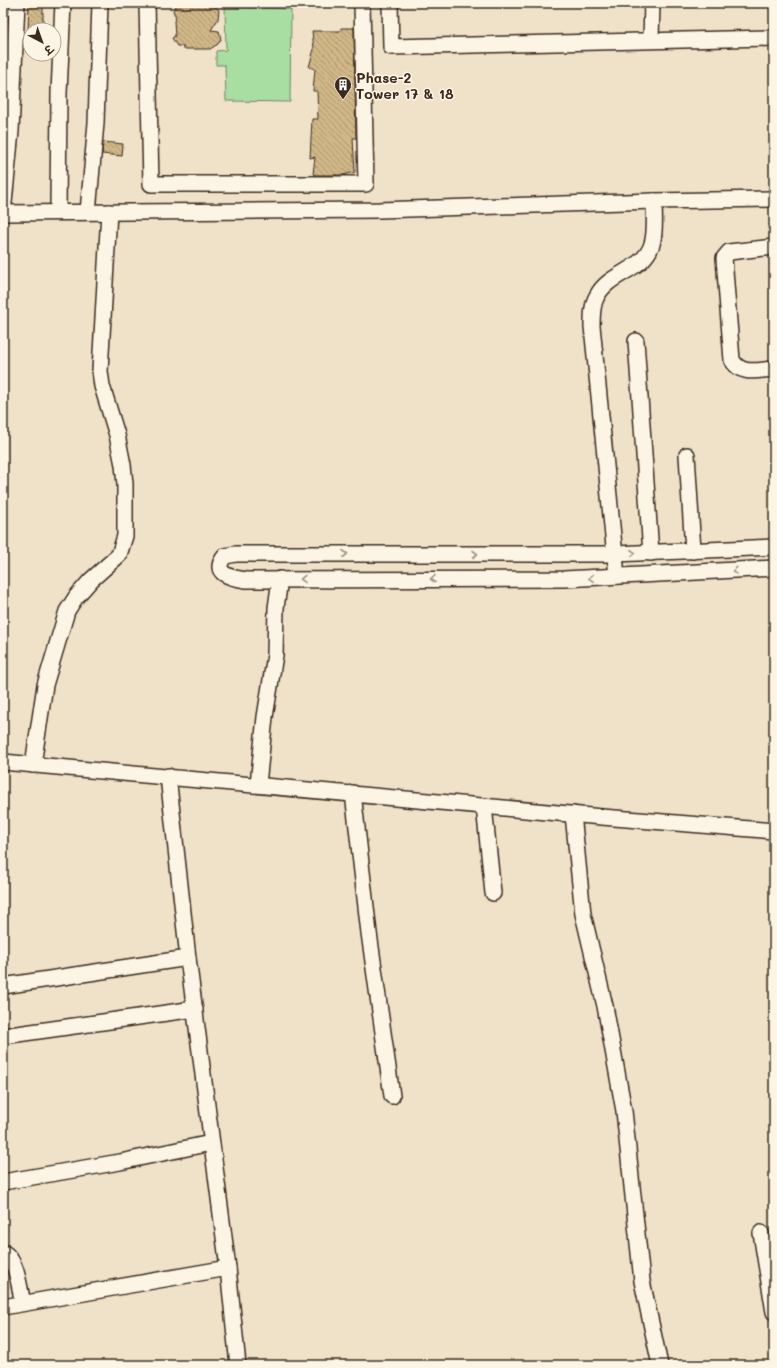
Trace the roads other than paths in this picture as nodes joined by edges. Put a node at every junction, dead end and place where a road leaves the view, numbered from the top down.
1 (17, 3) edge
2 (63, 3) edge
3 (100, 3) edge
4 (146, 3) edge
5 (362, 3) edge
6 (390, 3) edge
7 (652, 3) edge
8 (774, 38) edge
9 (651, 40) junction
10 (774, 199) edge
11 (654, 201) junction
12 (58, 212) junction
13 (88, 212) junction
14 (109, 212) junction
15 (3, 213) edge
16 (774, 247) edge
17 (636, 341) dead end
18 (774, 369) edge
19 (687, 455) dead end
20 (774, 547) edge
21 (693, 550) junction
22 (651, 552) junction
23 (452, 554) junction
24 (615, 554) junction
25 (774, 568) edge
26 (617, 576) junction
27 (280, 579) junction
28 (451, 579) junction
29 (3, 762) edge
30 (33, 764) junction
31 (168, 776) junction
32 (258, 784) junction
33 (353, 793) junction
34 (484, 806) junction
35 (573, 814) junction
36 (774, 831) edge
37 (493, 893) dead end
38 (188, 958) junction
39 (3, 986) edge
40 (195, 1009) junction
41 (3, 1036) edge
42 (392, 1096) dead end
43 (211, 1143) junction
44 (3, 1182) edge
45 (761, 1233) dead end
46 (3, 1252) edge
47 (228, 1268) junction
48 (22, 1303) junction
49 (3, 1307) edge
50 (774, 1312) edge
51 (238, 1365) edge
52 (660, 1365) edge

1 - 15 street
2 - 12 street
3 - 13 street
4 - 5 street
6 - 9 street
7 - 9 street
8 - 9 street
10 - 11 street
11 - 14 street
11 - 24 street
12 - 13 street
12 - 15 street
13 - 14 street
14 - 30 street
16 - 18 street
17 - 22 street
19 - 21 street
20 - 21 street
21 - 22 street
24 -> 22 street
23 -> 24 street
27 -> 23 street
23 - 28 street
24 - 26 street
25 -> 26 street
26 -> 28 street
28 -> 27 street
27 - 32 street
29 - 30 street
30 - 31 street
31 - 32 street
31 - 38 street
32 - 33 street
33 - 34 street
33 - 42 street
34 - 35 street
34 - 37 street
35 - 36 street
35 - 52 street
38 - 39 street
38 - 40 street
40 - 41 street
40 - 43 street
43 - 44 street
43 - 47 street
45 - 50 street
46 - 48 street
47 - 48 street
47 - 51 street
48 - 49 street

